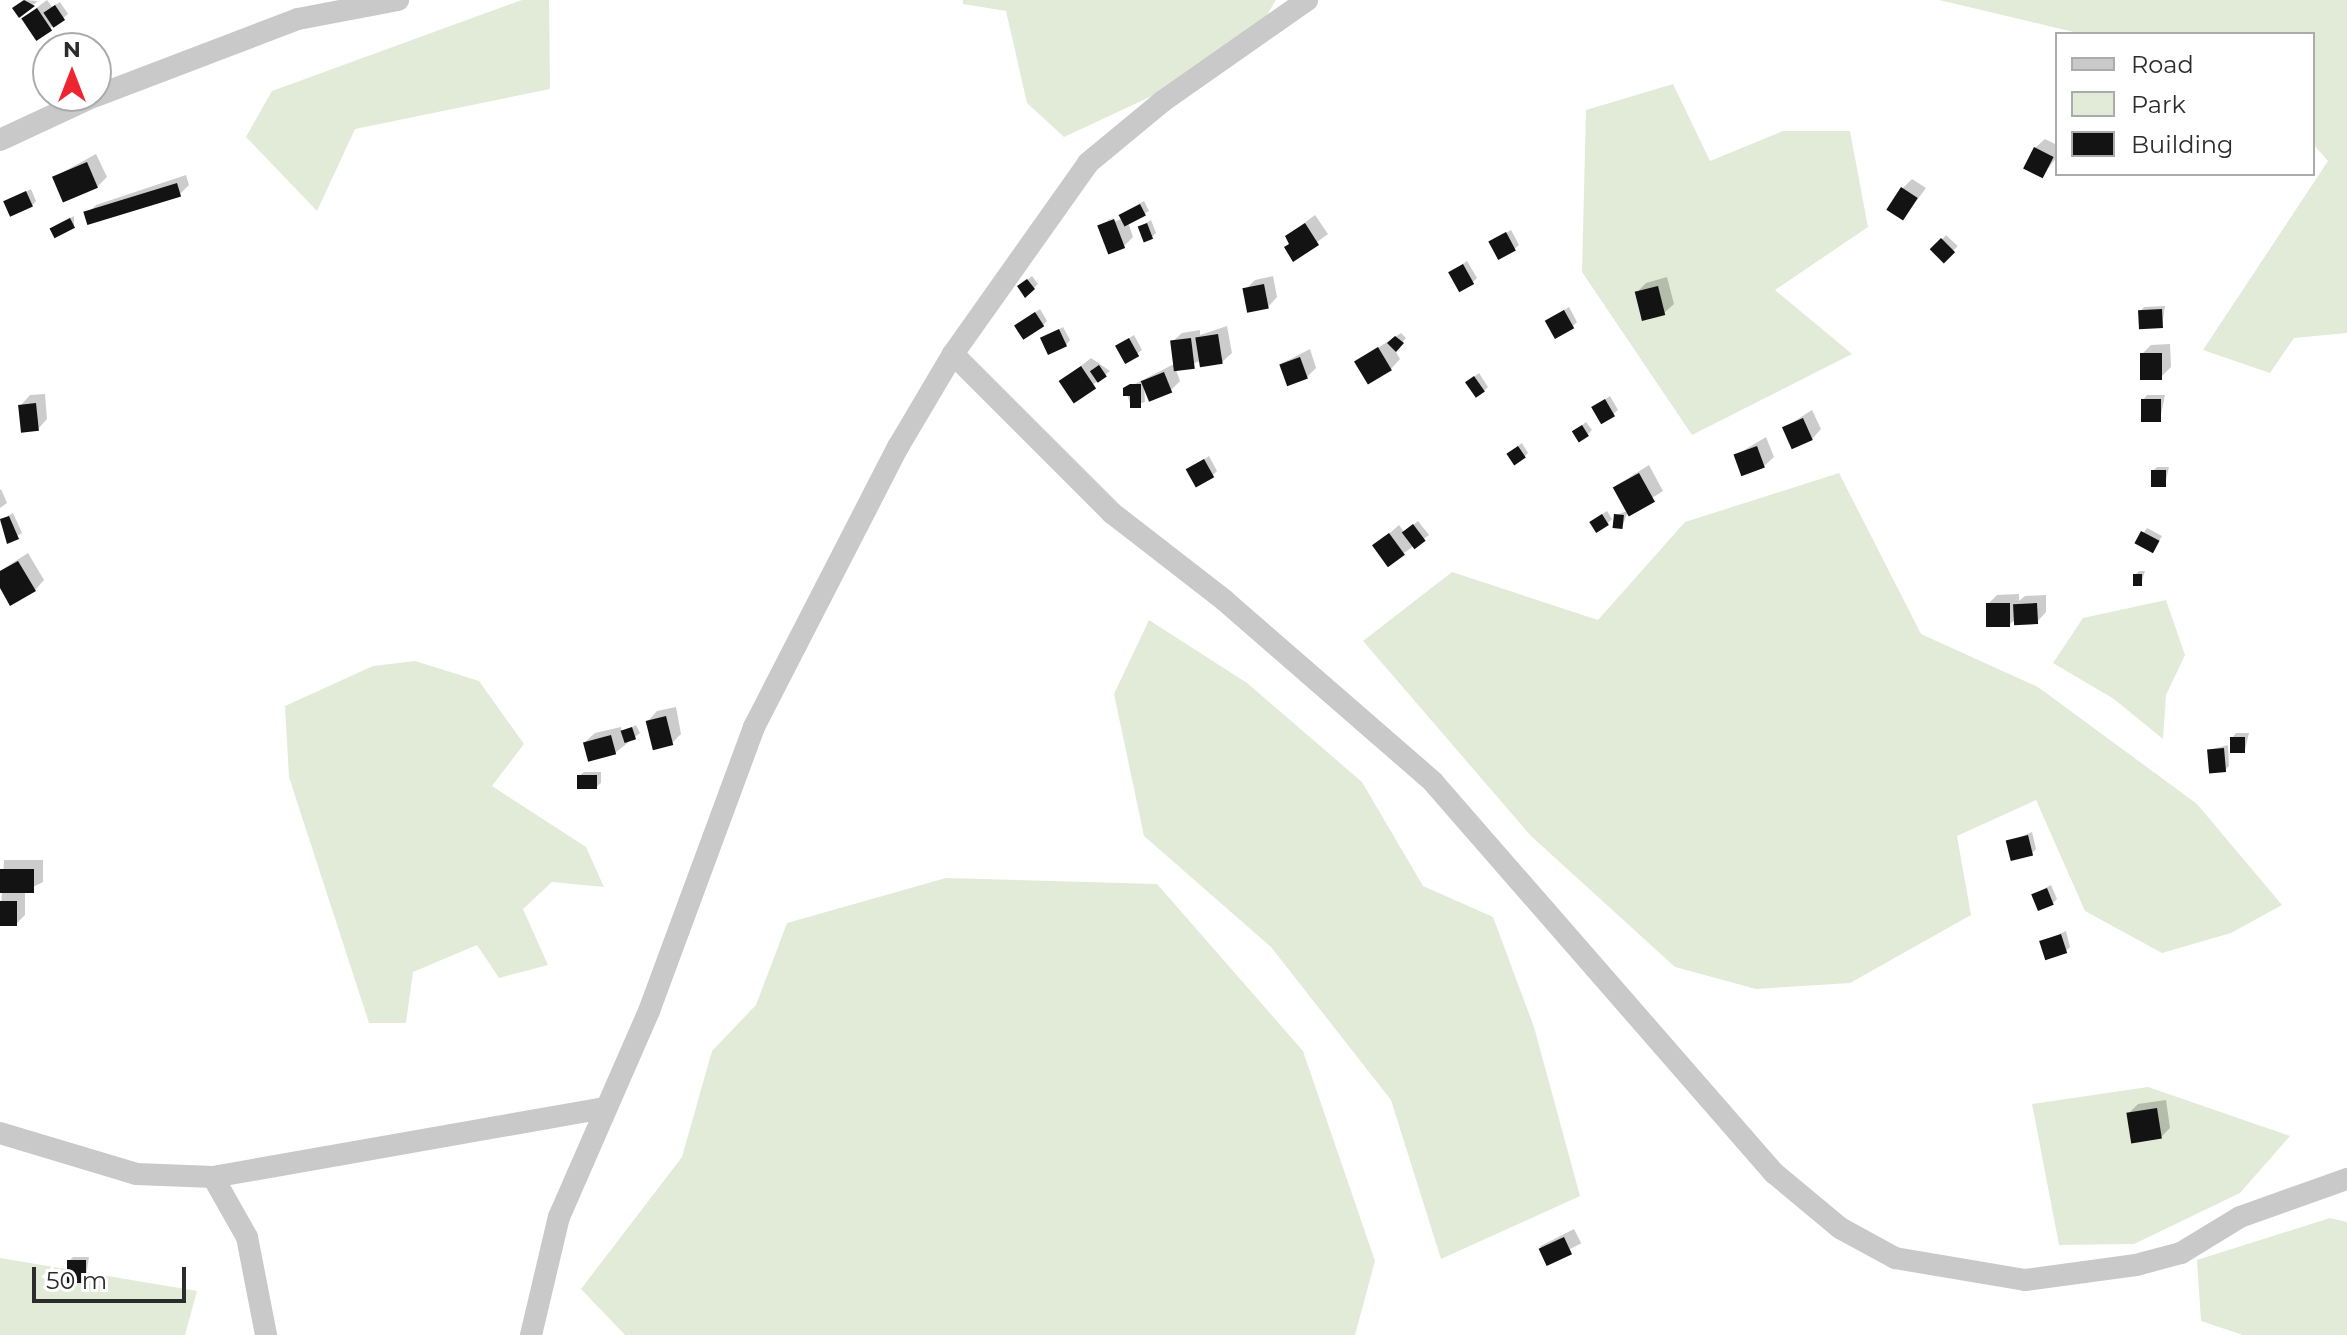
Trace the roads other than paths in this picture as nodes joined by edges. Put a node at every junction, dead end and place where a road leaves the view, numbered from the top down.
1 (310, 0) edge
2 (398, 0) edge
3 (1307, 0) edge
4 (298, 19) junction
5 (112, 90) edge
6 (60, 112) edge
7 (0, 140) edge
8 (953, 354) junction
9 (606, 1108) junction
10 (0, 1133) edge
11 (213, 1177) junction
12 (2347, 1179) edge
13 (266, 1335) edge
14 (531, 1335) edge

1 - 4 street
2 - 4 street
3 - 8 street
4 - 5 street
6 - 7 street
8 - 9 street
8 - 12 street
9 - 11 street
9 - 14 street
10 - 11 street
11 - 13 street

